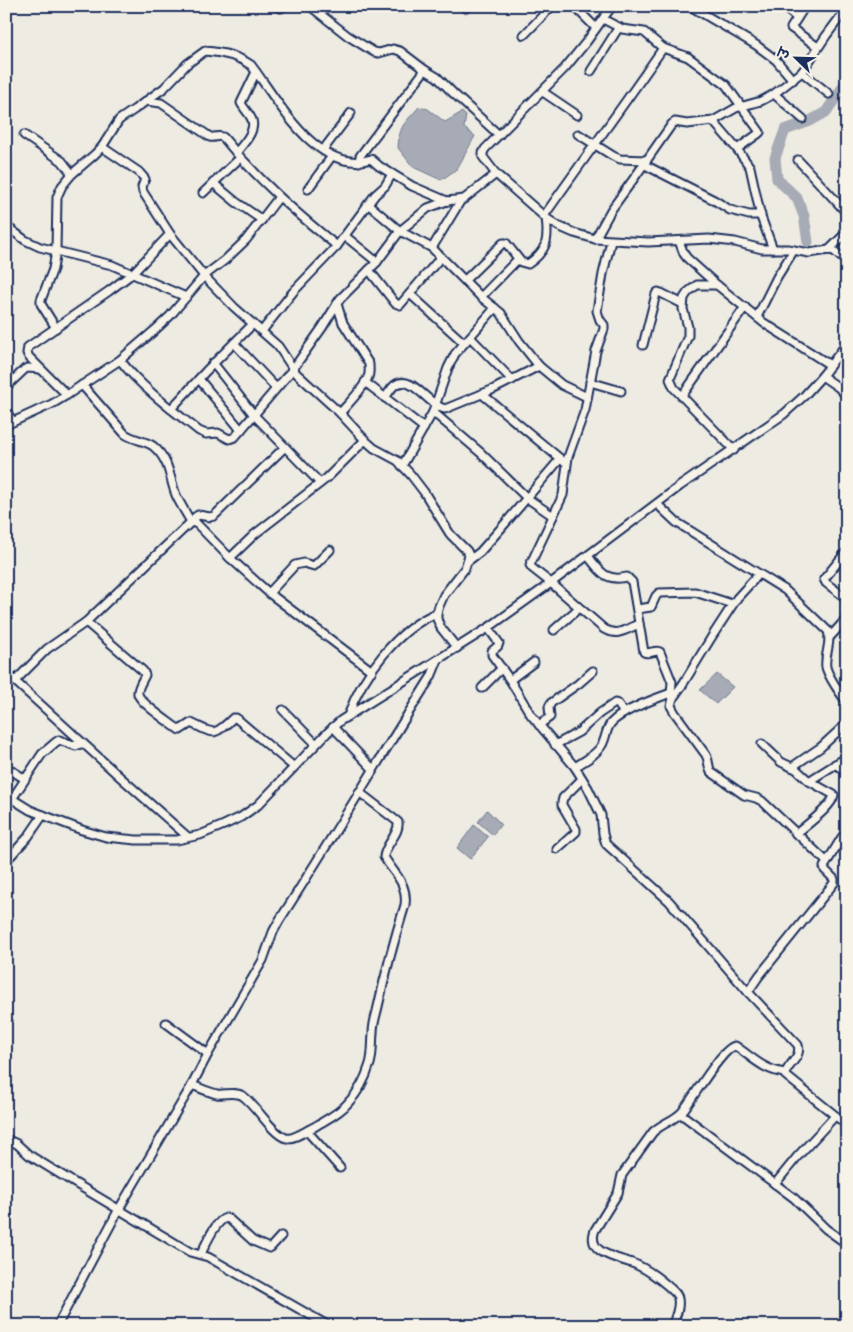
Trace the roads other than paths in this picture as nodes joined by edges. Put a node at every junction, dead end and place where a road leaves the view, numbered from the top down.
1 (275, 6) edge
2 (284, 6) edge
3 (310, 6) edge
4 (552, 6) edge
5 (574, 6) edge
6 (612, 6) edge
7 (783, 6) edge
8 (805, 6) edge
9 (695, 7) edge
10 (847, 8) edge
11 (797, 18) junction
12 (604, 19) junction
13 (619, 27) junction
14 (596, 28) junction
15 (524, 35) dead end
16 (818, 47) junction
17 (663, 48) junction
18 (425, 70) junction
19 (256, 72) junction
20 (591, 72) dead end
21 (802, 72) junction
22 (793, 80) junction
23 (543, 92) junction
24 (774, 94) junction
25 (829, 94) dead end
26 (146, 101) junction
27 (742, 106) junction
28 (351, 113) dead end
29 (576, 115) dead end
30 (803, 119) dead end
31 (713, 121) junction
32 (578, 134) dead end
33 (24, 135) dead end
34 (499, 135) junction
35 (594, 144) junction
36 (102, 147) junction
37 (737, 149) junction
38 (323, 150) junction
39 (238, 156) junction
40 (332, 156) junction
41 (798, 160) dead end
42 (358, 162) junction
43 (645, 162) junction
44 (72, 174) junction
45 (392, 174) junction
46 (496, 174) junction
47 (214, 184) junction
48 (308, 189) dead end
49 (203, 193) dead end
50 (279, 197) junction
51 (461, 200) junction
52 (447, 201) junction
53 (368, 204) junction
54 (847, 214) edge
55 (545, 217) junction
56 (762, 219) junction
57 (262, 220) junction
58 (6, 226) edge
59 (400, 231) junction
60 (847, 232) edge
61 (170, 234) junction
62 (345, 236) junction
63 (595, 239) junction
64 (611, 241) junction
65 (679, 241) junction
66 (337, 246) junction
67 (432, 248) junction
68 (773, 249) junction
69 (794, 250) junction
70 (829, 250) junction
71 (56, 251) junction
72 (441, 257) junction
73 (518, 259) junction
74 (377, 262) junction
75 (847, 262) edge
76 (369, 270) junction
77 (133, 273) junction
78 (204, 276) junction
79 (465, 280) junction
80 (717, 285) junction
81 (410, 294) junction
82 (186, 297) junction
83 (482, 297) junction
84 (337, 304) junction
85 (683, 304) junction
86 (745, 307) junction
87 (495, 308) junction
88 (757, 317) junction
89 (253, 324) junction
90 (56, 328) junction
91 (262, 331) junction
92 (470, 336) junction
93 (234, 343) junction
94 (464, 343) junction
95 (847, 343) edge
96 (643, 344) dead end
97 (844, 352) edge
98 (120, 360) junction
99 (214, 363) junction
100 (830, 365) junction
101 (539, 366) junction
102 (40, 369) junction
103 (292, 369) junction
104 (822, 376) junction
105 (199, 379) junction
106 (512, 380) junction
107 (366, 382) junction
108 (590, 382) junction
109 (82, 385) junction
110 (6, 387) edge
111 (276, 388) junction
112 (621, 391) dead end
113 (482, 394) junction
114 (68, 395) junction
115 (682, 396) junction
116 (847, 396) edge
117 (587, 397) junction
118 (385, 398) junction
119 (171, 409) junction
120 (434, 409) junction
121 (6, 412) edge
122 (340, 413) junction
123 (254, 415) junction
124 (10, 423) edge
125 (424, 428) junction
126 (240, 430) junction
127 (365, 440) junction
128 (285, 447) junction
129 (734, 450) junction
130 (560, 459) junction
131 (568, 463) junction
132 (402, 466) junction
133 (320, 483) junction
134 (527, 498) junction
135 (657, 504) junction
136 (553, 516) junction
137 (193, 522) junction
138 (330, 550) dead end
139 (847, 551) edge
140 (588, 556) junction
141 (230, 558) junction
142 (468, 561) junction
143 (759, 574) junction
144 (551, 583) junction
145 (269, 593) junction
146 (847, 599) edge
147 (732, 604) junction
148 (579, 608) junction
149 (637, 609) junction
150 (437, 613) junction
151 (847, 618) edge
152 (86, 622) junction
153 (639, 624) junction
154 (488, 628) junction
155 (554, 630) dead end
156 (829, 638) junction
157 (457, 648) junction
158 (438, 660) junction
159 (534, 662) dead end
160 (502, 668) junction
161 (372, 671) junction
162 (593, 671) dead end
163 (6, 673) edge
164 (510, 680) junction
165 (15, 681) junction
166 (482, 688) dead end
167 (672, 696) junction
168 (847, 702) edge
169 (283, 710) dead end
170 (624, 713) junction
171 (348, 717) junction
172 (847, 723) edge
173 (539, 725) junction
174 (333, 727) junction
175 (83, 743) junction
176 (316, 744) junction
177 (555, 744) junction
178 (762, 744) dead end
179 (847, 757) edge
180 (835, 764) junction
181 (6, 767) edge
182 (294, 767) junction
183 (575, 767) junction
184 (792, 767) junction
185 (373, 769) junction
186 (847, 772) edge
187 (25, 779) junction
188 (582, 779) junction
189 (809, 782) junction
190 (359, 792) junction
191 (9, 797) edge
192 (43, 815) junction
193 (796, 834) junction
194 (188, 837) junction
195 (842, 837) dead end
196 (557, 850) dead end
197 (6, 861) edge
198 (827, 862) junction
199 (748, 992) junction
200 (166, 1023) dead end
201 (208, 1054) junction
202 (785, 1073) junction
203 (192, 1084) junction
204 (680, 1114) junction
205 (835, 1116) junction
206 (847, 1126) edge
207 (306, 1131) junction
208 (6, 1139) edge
209 (340, 1168) dead end
210 (775, 1184) junction
211 (119, 1209) junction
212 (281, 1236) dead end
213 (847, 1244) edge
214 (201, 1254) junction
215 (57, 1326) edge
216 (329, 1326) edge
217 (672, 1326) edge

1 - 2 street
3 - 18 street
4 - 15 street
5 - 14 street
6 - 12 street
7 - 11 street
8 - 11 street
9 - 22 street
10 - 16 street
11 - 16 street
12 - 13 street
12 - 14 street
13 - 17 street
13 - 20 street
14 - 23 street
16 - 21 street
17 - 27 street
17 - 35 street
18 - 34 street
18 - 42 street
19 - 26 street
19 - 38 street
19 - 39 street
21 - 22 street
21 - 25 street
22 - 24 street
23 - 29 street
23 - 34 street
24 - 27 street
24 - 30 street
26 - 36 street
26 - 39 street
27 - 31 street
27 - 37 street
28 - 38 street
31 - 37 street
31 - 43 street
32 - 35 street
33 - 44 street
34 - 46 street
35 - 43 street
35 - 55 street
36 - 44 street
36 - 61 street
37 - 56 street
38 - 40 street
39 - 47 street
39 - 50 street
40 - 42 street
40 - 48 street
41 - 54 street
42 - 45 street
43 - 56 street
43 - 63 street
44 - 71 street
45 - 52 street
45 - 53 street
46 - 51 street
46 - 55 street
47 - 49 street
47 - 57 street
50 - 57 street
50 - 66 street
51 - 52 street
51 - 67 street
52 - 59 street
53 - 59 street
53 - 62 street
55 - 63 street
55 - 73 street
56 - 68 street
57 - 78 street
58 - 71 street
59 - 67 street
59 - 74 street
60 - 70 street
61 - 77 street
61 - 78 street
62 - 66 street
62 - 74 street
63 - 64 street
64 - 65 street
64 - 108 street
65 - 68 street
65 - 80 street
66 - 91 street
67 - 72 street
68 - 69 street
69 - 70 street
69 - 88 street
70 - 75 street
71 - 77 street
71 - 90 street
72 - 79 street
72 - 81 street
73 - 79 street
73 - 83 street
74 - 76 street
76 - 81 street
76 - 84 street
77 - 82 street
77 - 90 street
78 - 82 street
78 - 89 street
79 - 83 street
80 - 85 street
80 - 86 street
81 - 94 street
82 - 98 street
83 - 87 street
84 - 103 street
84 - 107 street
85 - 96 street
85 - 115 street
86 - 88 street
86 - 115 street
87 - 92 street
87 - 101 street
88 - 100 street
89 - 91 street
89 - 93 street
90 - 102 street
91 - 103 street
92 - 94 street
92 - 106 street
93 - 99 street
93 - 111 street
94 - 120 street
95 - 97 street
97 - 100 street
98 - 109 street
98 - 119 street
99 - 105 street
99 - 123 street
100 - 104 street
101 - 106 street
101 - 117 street
102 - 110 street
102 - 114 street
103 - 111 street
103 - 122 street
104 - 116 street
104 - 129 street
105 - 119 street
105 - 126 street
106 - 113 street
107 - 118 street
107 - 122 street
108 - 112 street
108 - 117 street
109 - 114 street
109 - 137 street
111 - 123 street
113 - 120 street
113 - 130 street
114 - 124 street
115 - 129 street
117 - 131 street
118 - 120 street
118 - 125 street
119 - 126 street
120 - 125 street
120 - 134 street
121 - 124 street
122 - 127 street
123 - 126 street
123 - 128 street
125 - 132 street
127 - 132 street
127 - 133 street
128 - 133 street
128 - 137 street
129 - 135 street
130 - 131 street
130 - 134 street
131 - 136 street
132 - 142 street
133 - 141 street
134 - 136 street
134 - 142 street
135 - 140 street
135 - 143 street
136 - 144 street
137 - 141 street
137 - 152 street
138 - 145 street
139 - 146 street
140 - 144 street
140 - 149 street
141 - 145 street
142 - 150 street
143 - 147 street
143 - 156 street
144 - 148 street
144 - 154 street
145 - 161 street
147 - 149 street
147 - 167 street
148 - 153 street
148 - 155 street
149 - 153 street
150 - 157 street
150 - 161 street
151 - 156 street
152 - 165 street
152 - 182 street
153 - 167 street
154 - 157 street
154 - 160 street
156 - 168 street
157 - 158 street
158 - 171 street
158 - 185 street
159 - 164 street
160 - 164 street
160 - 166 street
161 - 171 street
162 - 173 street
163 - 165 street
164 - 173 street
165 - 175 street
167 - 170 street
167 - 193 street
169 - 176 street
170 - 177 street
170 - 183 street
171 - 174 street
172 - 184 street
173 - 177 street
174 - 176 street
174 - 185 street
175 - 187 street
175 - 194 street
176 - 182 street
177 - 183 street
178 - 184 street
179 - 180 street
180 - 186 street
180 - 189 street
181 - 187 street
182 - 194 street
183 - 188 street
184 - 189 street
185 - 190 street
187 - 191 street
188 - 196 street
188 - 199 street
189 - 193 street
190 - 201 street
190 - 207 street
191 - 192 street
192 - 194 street
192 - 197 street
193 - 198 street
195 - 198 street
198 - 199 street
199 - 202 street
200 - 201 street
201 - 203 street
202 - 204 street
202 - 205 street
203 - 207 street
203 - 211 street
204 - 210 street
204 - 217 street
205 - 206 street
205 - 210 street
207 - 209 street
208 - 211 street
210 - 213 street
211 - 214 street
211 - 215 street
212 - 214 street
214 - 216 street

